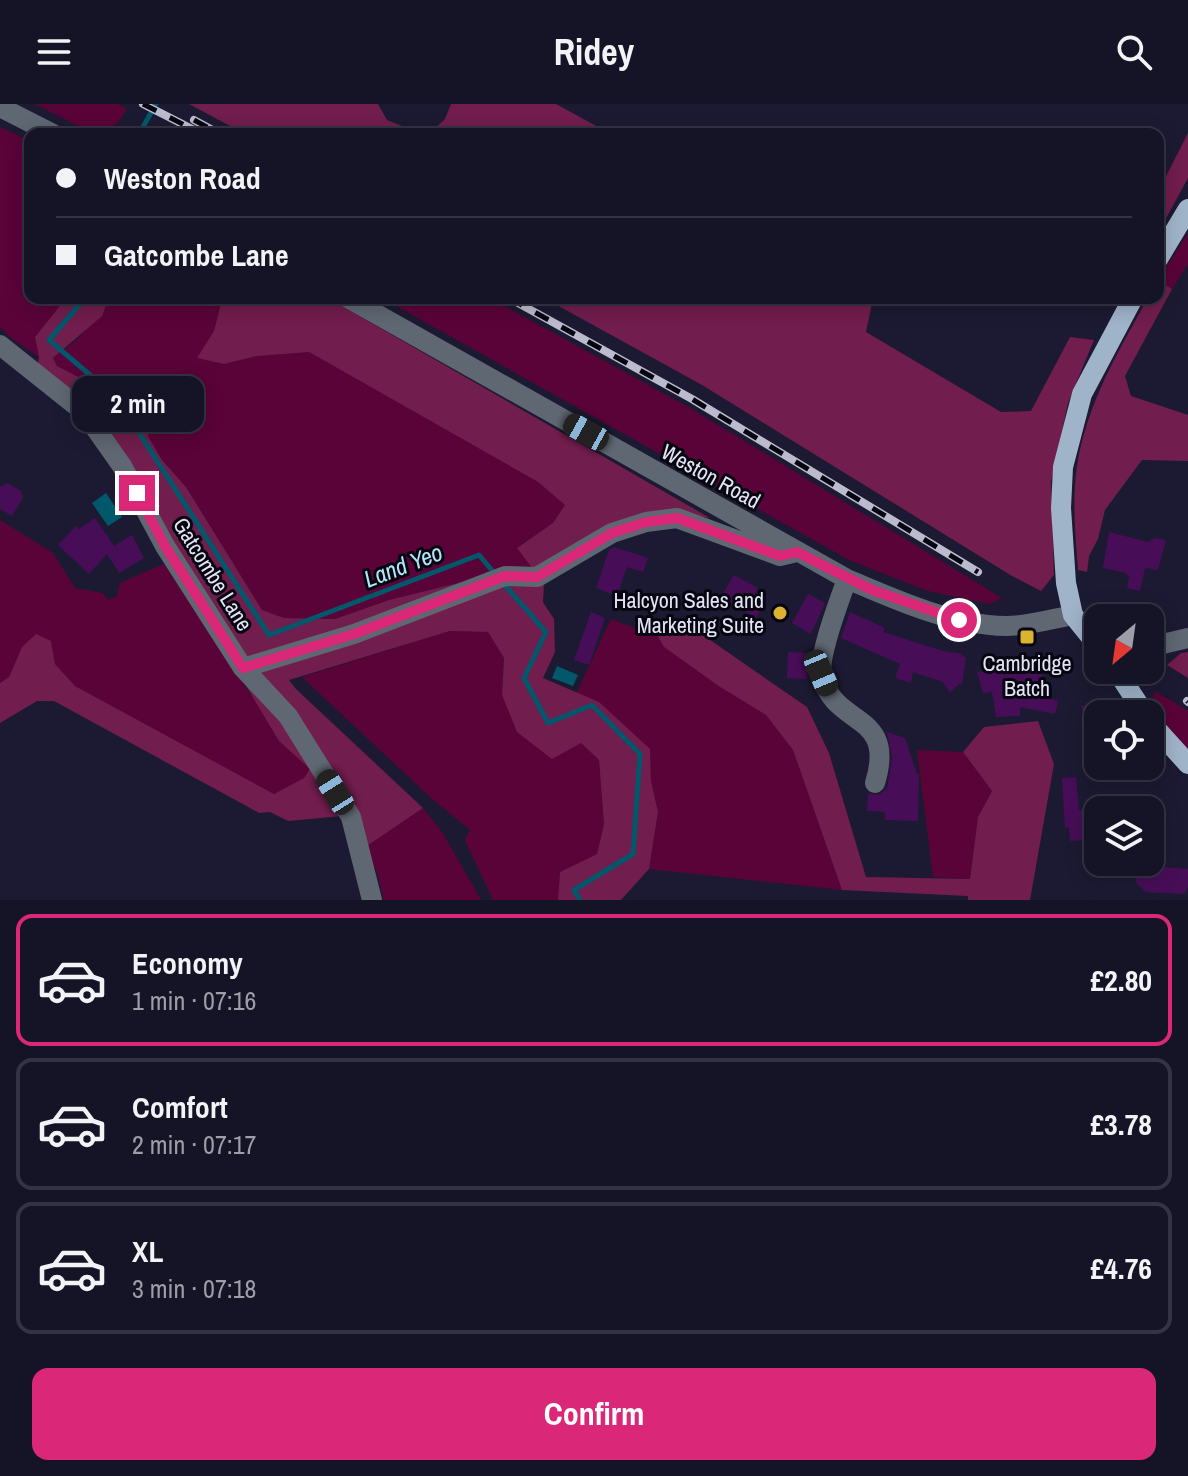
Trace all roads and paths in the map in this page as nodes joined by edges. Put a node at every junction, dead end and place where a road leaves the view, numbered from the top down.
1 (0, 107) edge
2 (41, 128) edge
3 (1188, 209) edge
4 (1164, 249) edge
5 (359, 304) edge
6 (1129, 304) edge
7 (0, 345) edge
8 (797, 552) junction
9 (847, 579) junction
10 (1073, 615) junction
11 (1084, 629) edge
12 (1188, 638) edge
13 (1164, 644) edge
14 (243, 668) junction
15 (1164, 737) edge
16 (1188, 764) edge
17 (875, 783) dead end
18 (372, 900) edge

1 - 2 street
3 - 4 main road
5 - 8 street, Weston Road
6 - 10 main road
7 - 14 street, Gatcombe Lane
8 - 9 street, Weston Road
8 - 14 street
9 - 10 street, Weston Road
9 - 17 street
10 - 11 main road
12 - 13 street
14 - 18 street, Gatcombe Lane
15 - 16 main road

